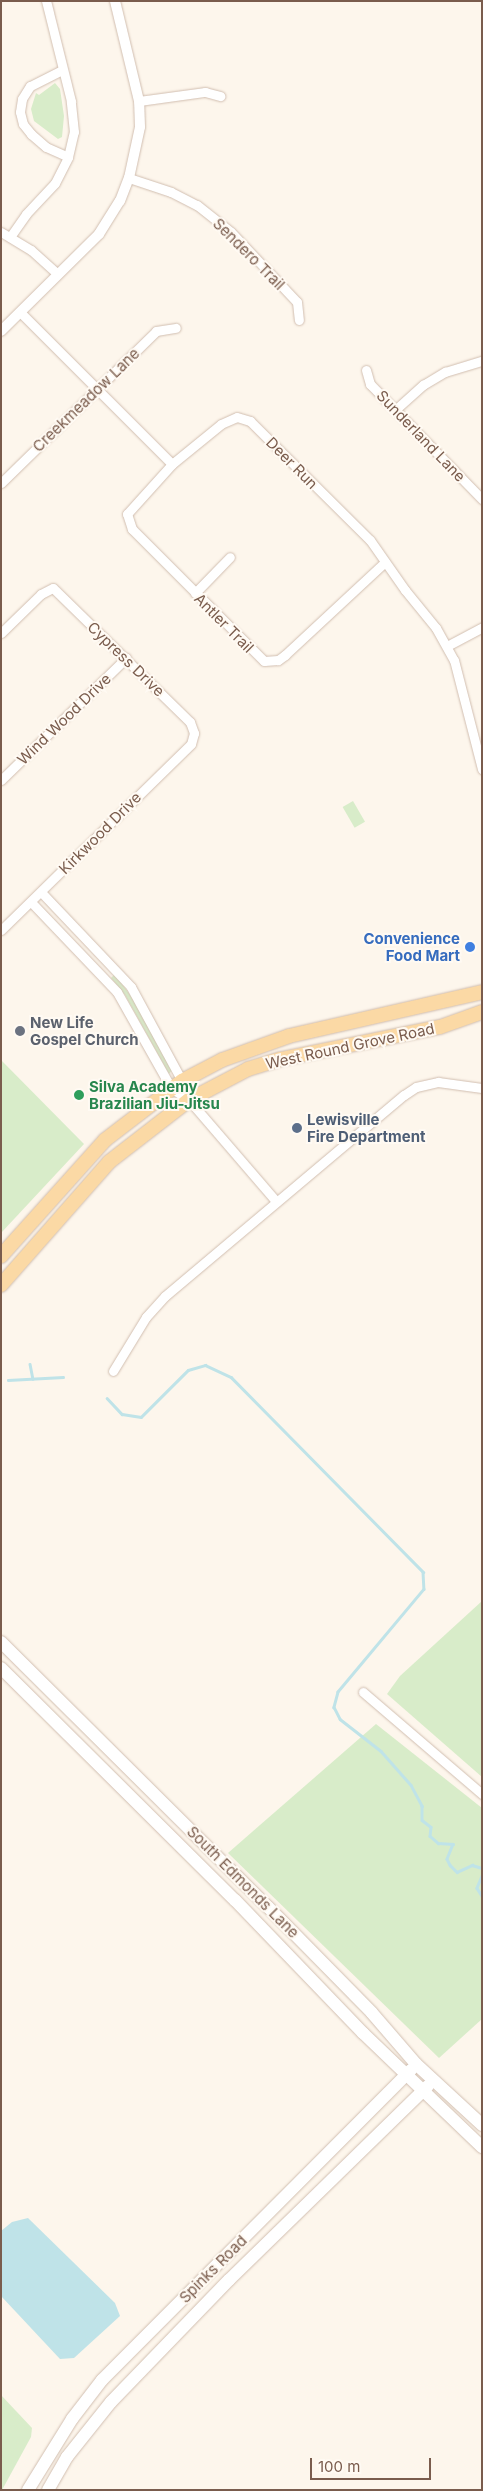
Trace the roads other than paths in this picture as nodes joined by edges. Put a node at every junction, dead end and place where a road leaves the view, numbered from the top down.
1 (46, 1) edge
2 (115, 1) edge
3 (62, 70) junction
4 (220, 96) dead end
5 (139, 101) junction
6 (68, 158) junction
7 (129, 178) junction
8 (1, 232) edge
9 (10, 238) junction
10 (58, 274) junction
11 (20, 312) junction
12 (299, 320) dead end
13 (176, 328) dead end
14 (1, 331) edge
15 (482, 361) edge
16 (366, 370) dead end
17 (97, 389) junction
18 (395, 410) junction
19 (172, 464) junction
20 (1, 483) edge
21 (482, 499) edge
22 (230, 557) dead end
23 (384, 562) junction
24 (195, 593) junction
25 (482, 628) edge
26 (1, 633) edge
27 (447, 646) junction
28 (126, 658) junction
29 (194, 733) joint
30 (478, 741) edge
31 (482, 769) edge
32 (1, 780) edge
33 (41, 892) junction
34 (31, 902) junction
35 (1, 930) edge
36 (482, 992) edge
37 (482, 1012) edge
38 (177, 1084) junction
39 (482, 1088) edge
40 (189, 1100) junction
41 (276, 1201) junction
42 (1, 1256) edge
43 (1, 1284) edge
44 (113, 1371) dead end
45 (1, 1642) edge
46 (1, 1668) edge
47 (363, 1692) dead end
48 (482, 1794) edge
49 (206, 1844) junction
50 (189, 1855) junction
51 (416, 2064) junction
52 (406, 2075) junction
53 (433, 2081) junction
54 (422, 2091) junction
55 (482, 2124) edge
56 (482, 2147) edge
57 (53, 2449) junction
58 (67, 2457) junction
59 (28, 2490) edge
60 (48, 2490) edge

1 - 3 street
2 - 5 street
3 - 6 street
3 - 6 street
4 - 5 street
5 - 7 street
6 - 9 street
7 - 10 street
7 - 12 street, Sendero Trail
8 - 9 street
9 - 10 street
10 - 11 street
11 - 14 street
11 - 17 street
13 - 17 street, Creekmeadow Lane
15 - 18 street
16 - 18 street, Sunderland Lane
17 - 19 street
17 - 20 street, Creekmeadow Lane
18 - 21 street, Sunderland Lane
19 - 23 street, Deer Run
19 - 24 street, Antler Trail
22 - 24 street
23 - 24 street, Antler Trail
23 - 27 street, Deer Run
25 - 27 street
26 - 28 street, Cypress Drive
27 - 30 street, Deer Run
28 - 29 street, Cypress Drive
28 - 32 street, Wind Wood Drive
29 - 33 street, Kirkwood Drive
30 - 31 street, Deer Run
33 - 34 street, Kirkwood Drive
33 - 38 street
34 - 35 street, Kirkwood Drive
34 - 38 street
36 - 38 main road, West Round Grove Road
37 - 40 main road, West Round Grove Road
38 - 40 street
38 - 40 street
38 - 42 main road, West Round Grove Road
39 - 41 street
40 - 41 street
40 - 43 main road, West Round Grove Road
41 - 44 street
45 - 49 main road, South Edmonds Lane
46 - 50 main road, South Edmonds Lane
47 - 48 street
49 - 50 main road
49 - 51 main road, South Edmonds Lane
50 - 52 main road, South Edmonds Lane
51 - 52 main road, Spinks Road
51 - 53 main road, South Edmonds Lane
52 - 54 main road, South Edmonds Lane
52 - 57 main road, Spinks Road
53 - 54 main road, Spinks Road
53 - 55 main road, South Edmonds Lane
54 - 56 main road, South Edmonds Lane
54 - 58 main road, Spinks Road
57 - 58 main road
57 - 59 main road, Spinks Road
58 - 60 main road, Spinks Road

